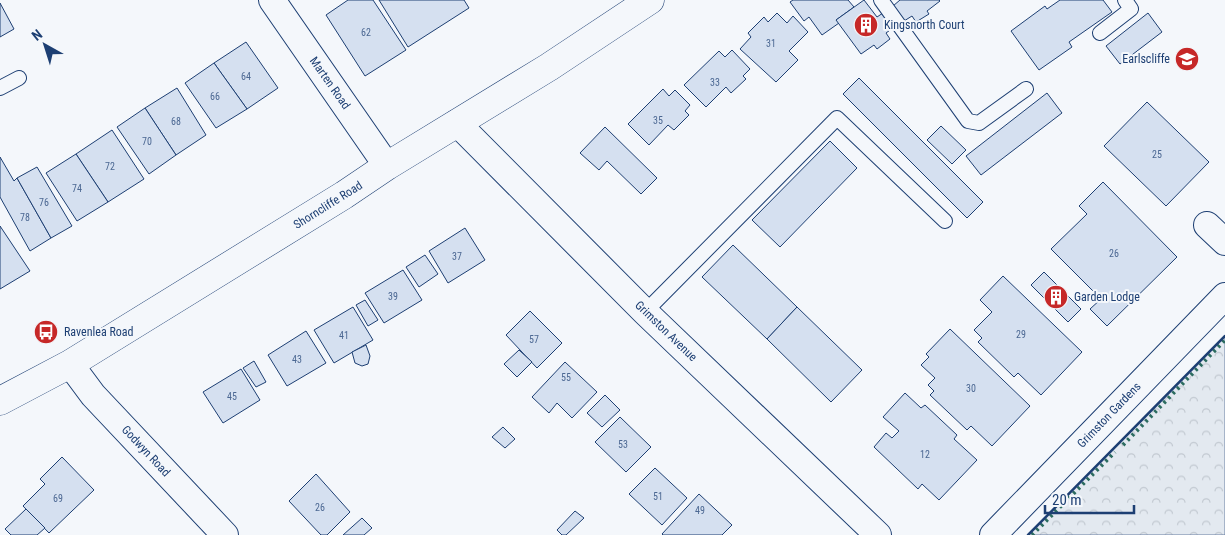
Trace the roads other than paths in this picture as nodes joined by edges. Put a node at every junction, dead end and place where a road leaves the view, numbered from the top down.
1 (272, 0) edge
2 (650, 0) edge
3 (881, 0) edge
4 (1125, 0) edge
5 (1100, 33) dead end
6 (19, 78) dead end
7 (0, 88) edge
8 (1026, 89) dead end
9 (457, 123) junction
10 (387, 166) junction
11 (945, 221) dead end
12 (1225, 296) edge
13 (645, 312) junction
14 (70, 364) junction
15 (0, 401) edge
16 (225, 535) edge
17 (878, 535) edge
18 (994, 535) edge

1 - 10 street, Marten Road
2 - 9 main road, Shorncliffe Road
3 - 8 lane
4 - 5 lane
6 - 7 lane
9 - 10 main road, Shorncliffe Road
9 - 13 street, Grimston Avenue
10 - 14 main road, Shorncliffe Road
11 - 13 lane
12 - 18 street, Grimston Gardens
13 - 17 street, Grimston Avenue
14 - 15 main road, Shorncliffe Road
14 - 16 street, Godwyn Road

